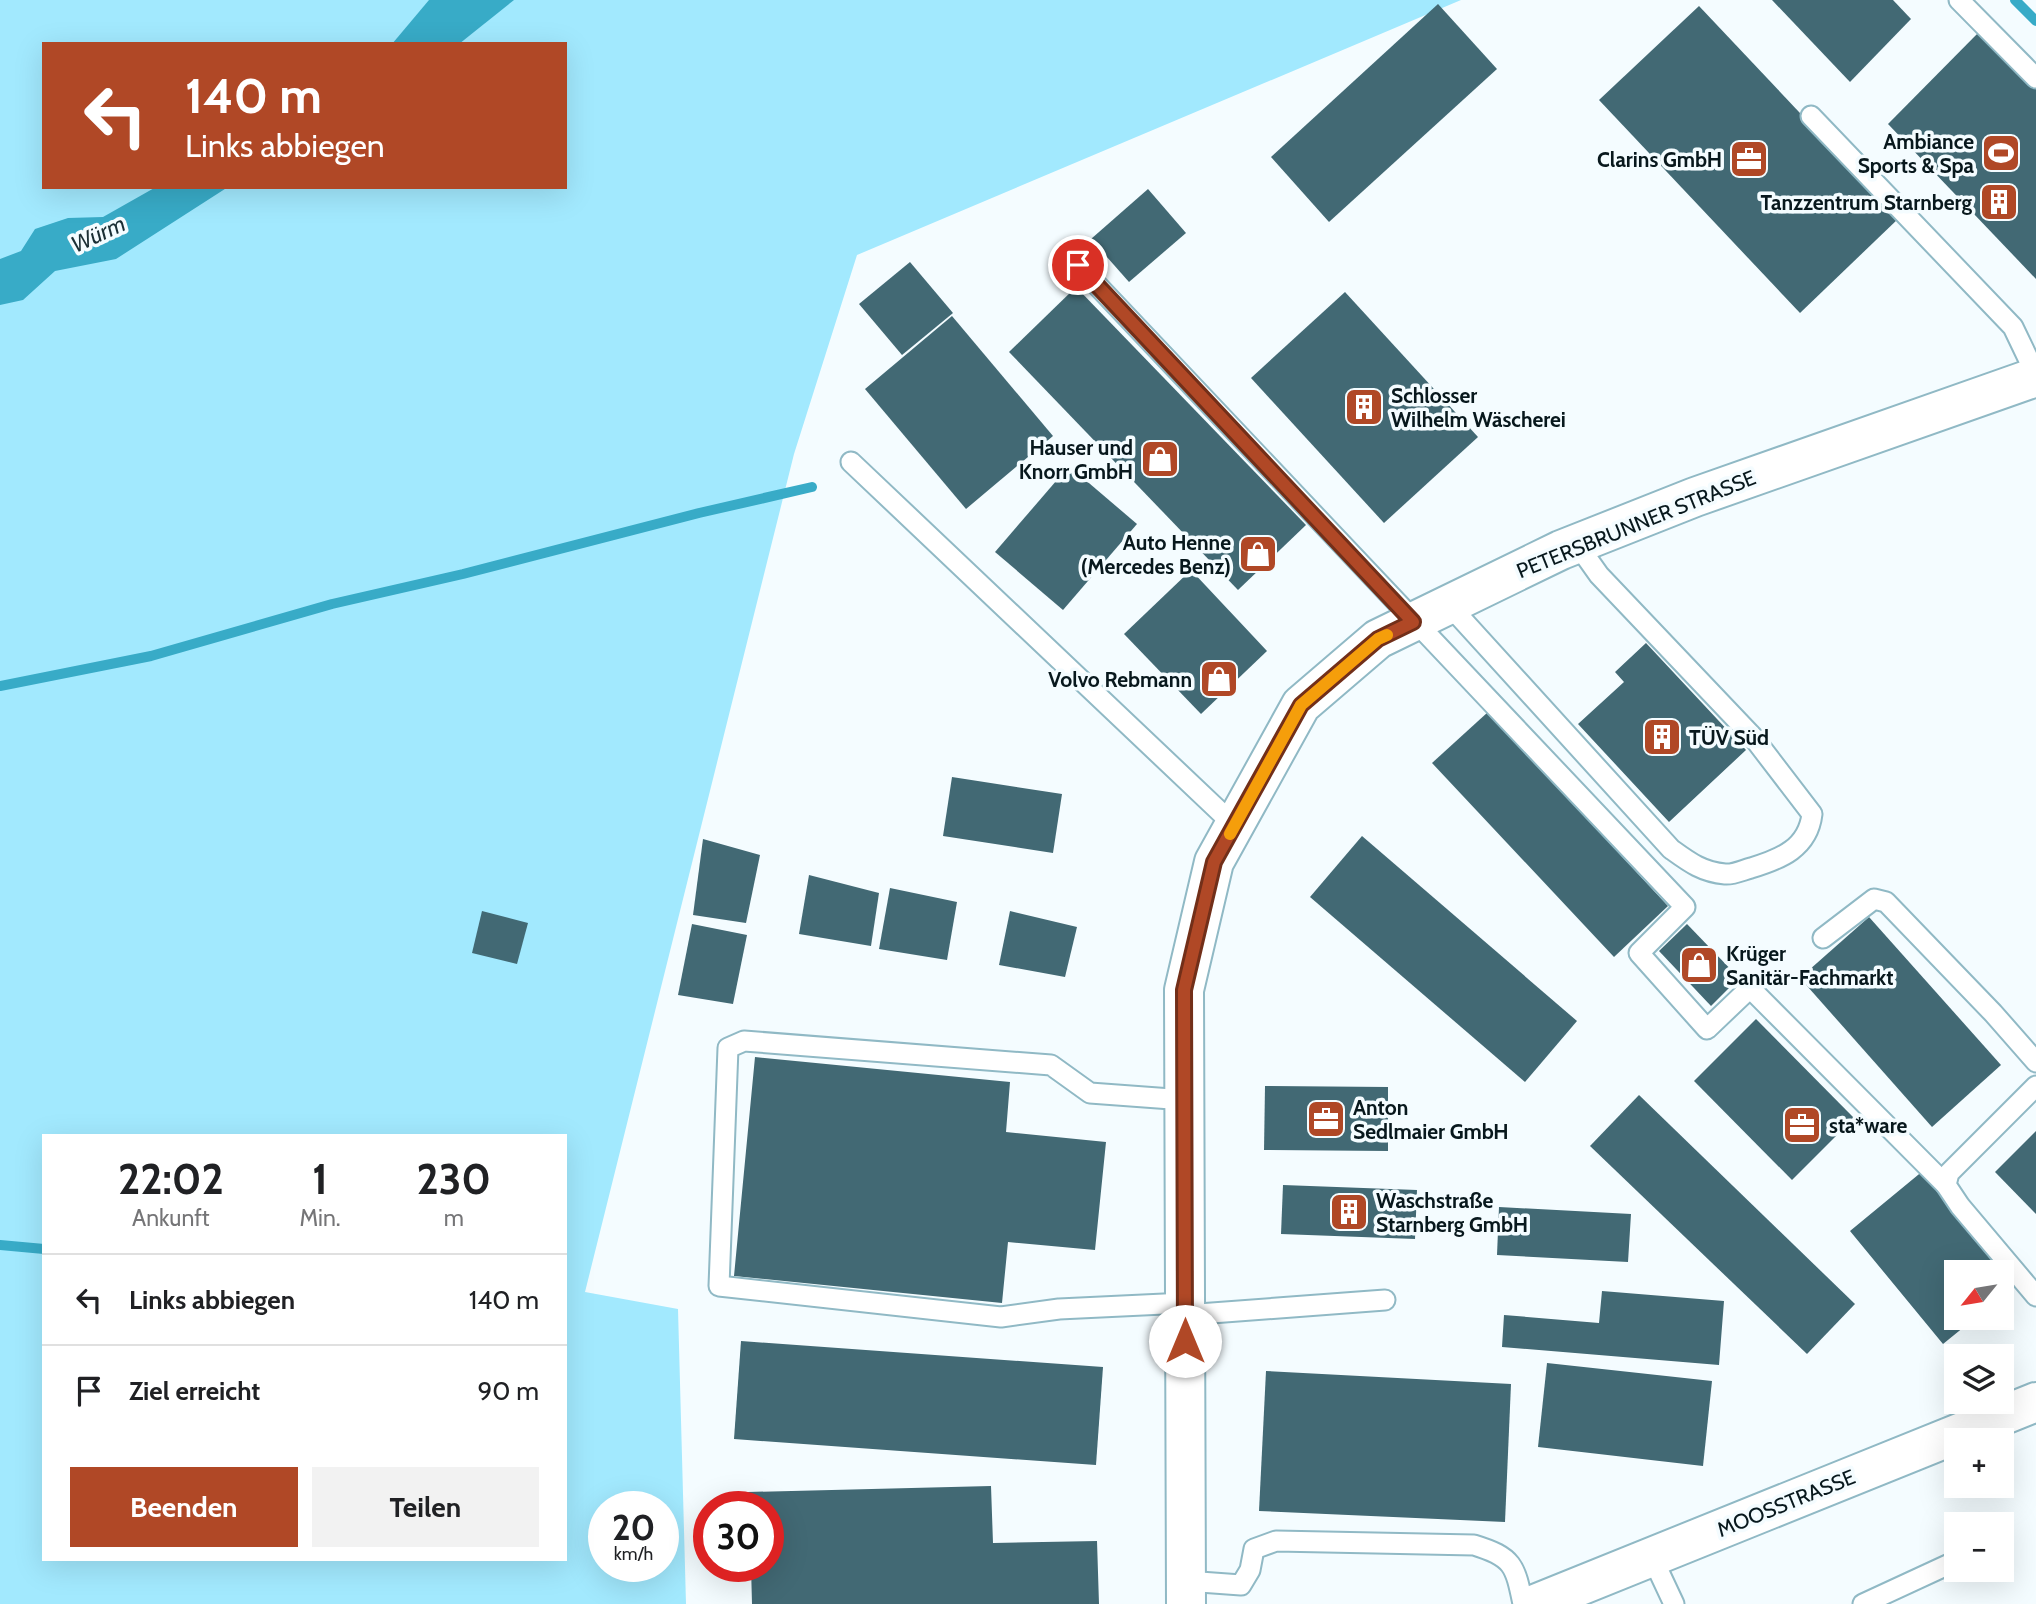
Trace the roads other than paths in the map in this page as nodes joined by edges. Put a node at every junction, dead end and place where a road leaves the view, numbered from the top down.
1 (1959, 0) edge
2 (2036, 78) edge
3 (1811, 116) dead end
4 (1078, 265) dead end
5 (2036, 376) edge
6 (851, 462) dead end
7 (1577, 544) junction
8 (1448, 605) junction
9 (1413, 622) junction
10 (1235, 826) junction
11 (1823, 939) dead end
12 (2036, 1062) edge
13 (2036, 1086) edge
14 (1185, 1101) junction
15 (1946, 1185) junction
16 (2036, 1296) edge
17 (1384, 1300) dead end
18 (1185, 1309) junction
19 (2036, 1402) edge
20 (1652, 1557) junction
21 (1944, 1567) edge
22 (1186, 1593) edge
23 (1523, 1604) edge
24 (1535, 1604) edge
25 (1674, 1604) edge
26 (1863, 1604) edge

1 - 2 lane
3 - 5 lane
4 - 9 lane
5 - 7 street, PETERSBRUNNER STRASSE
6 - 10 lane
7 - 8 street, PETERSBRUNNER STRASSE
7 - 8 lane
8 - 9 street, PETERSBRUNNER STRASSE
9 - 10 street, PETERSBRUNNER STRASSE
9 - 15 lane
10 - 14 street, PETERSBRUNNER STRASSE
11 - 12 lane
13 - 15 lane
14 - 18 street, PETERSBRUNNER STRASSE
14 - 18 lane
15 - 16 lane
17 - 18 lane
18 - 22 street, PETERSBRUNNER STRASSE
19 - 20 street, MOOSSTRASSE
20 - 24 street, MOOSSTRASSE
20 - 25 lane
21 - 26 lane
22 - 23 lane

